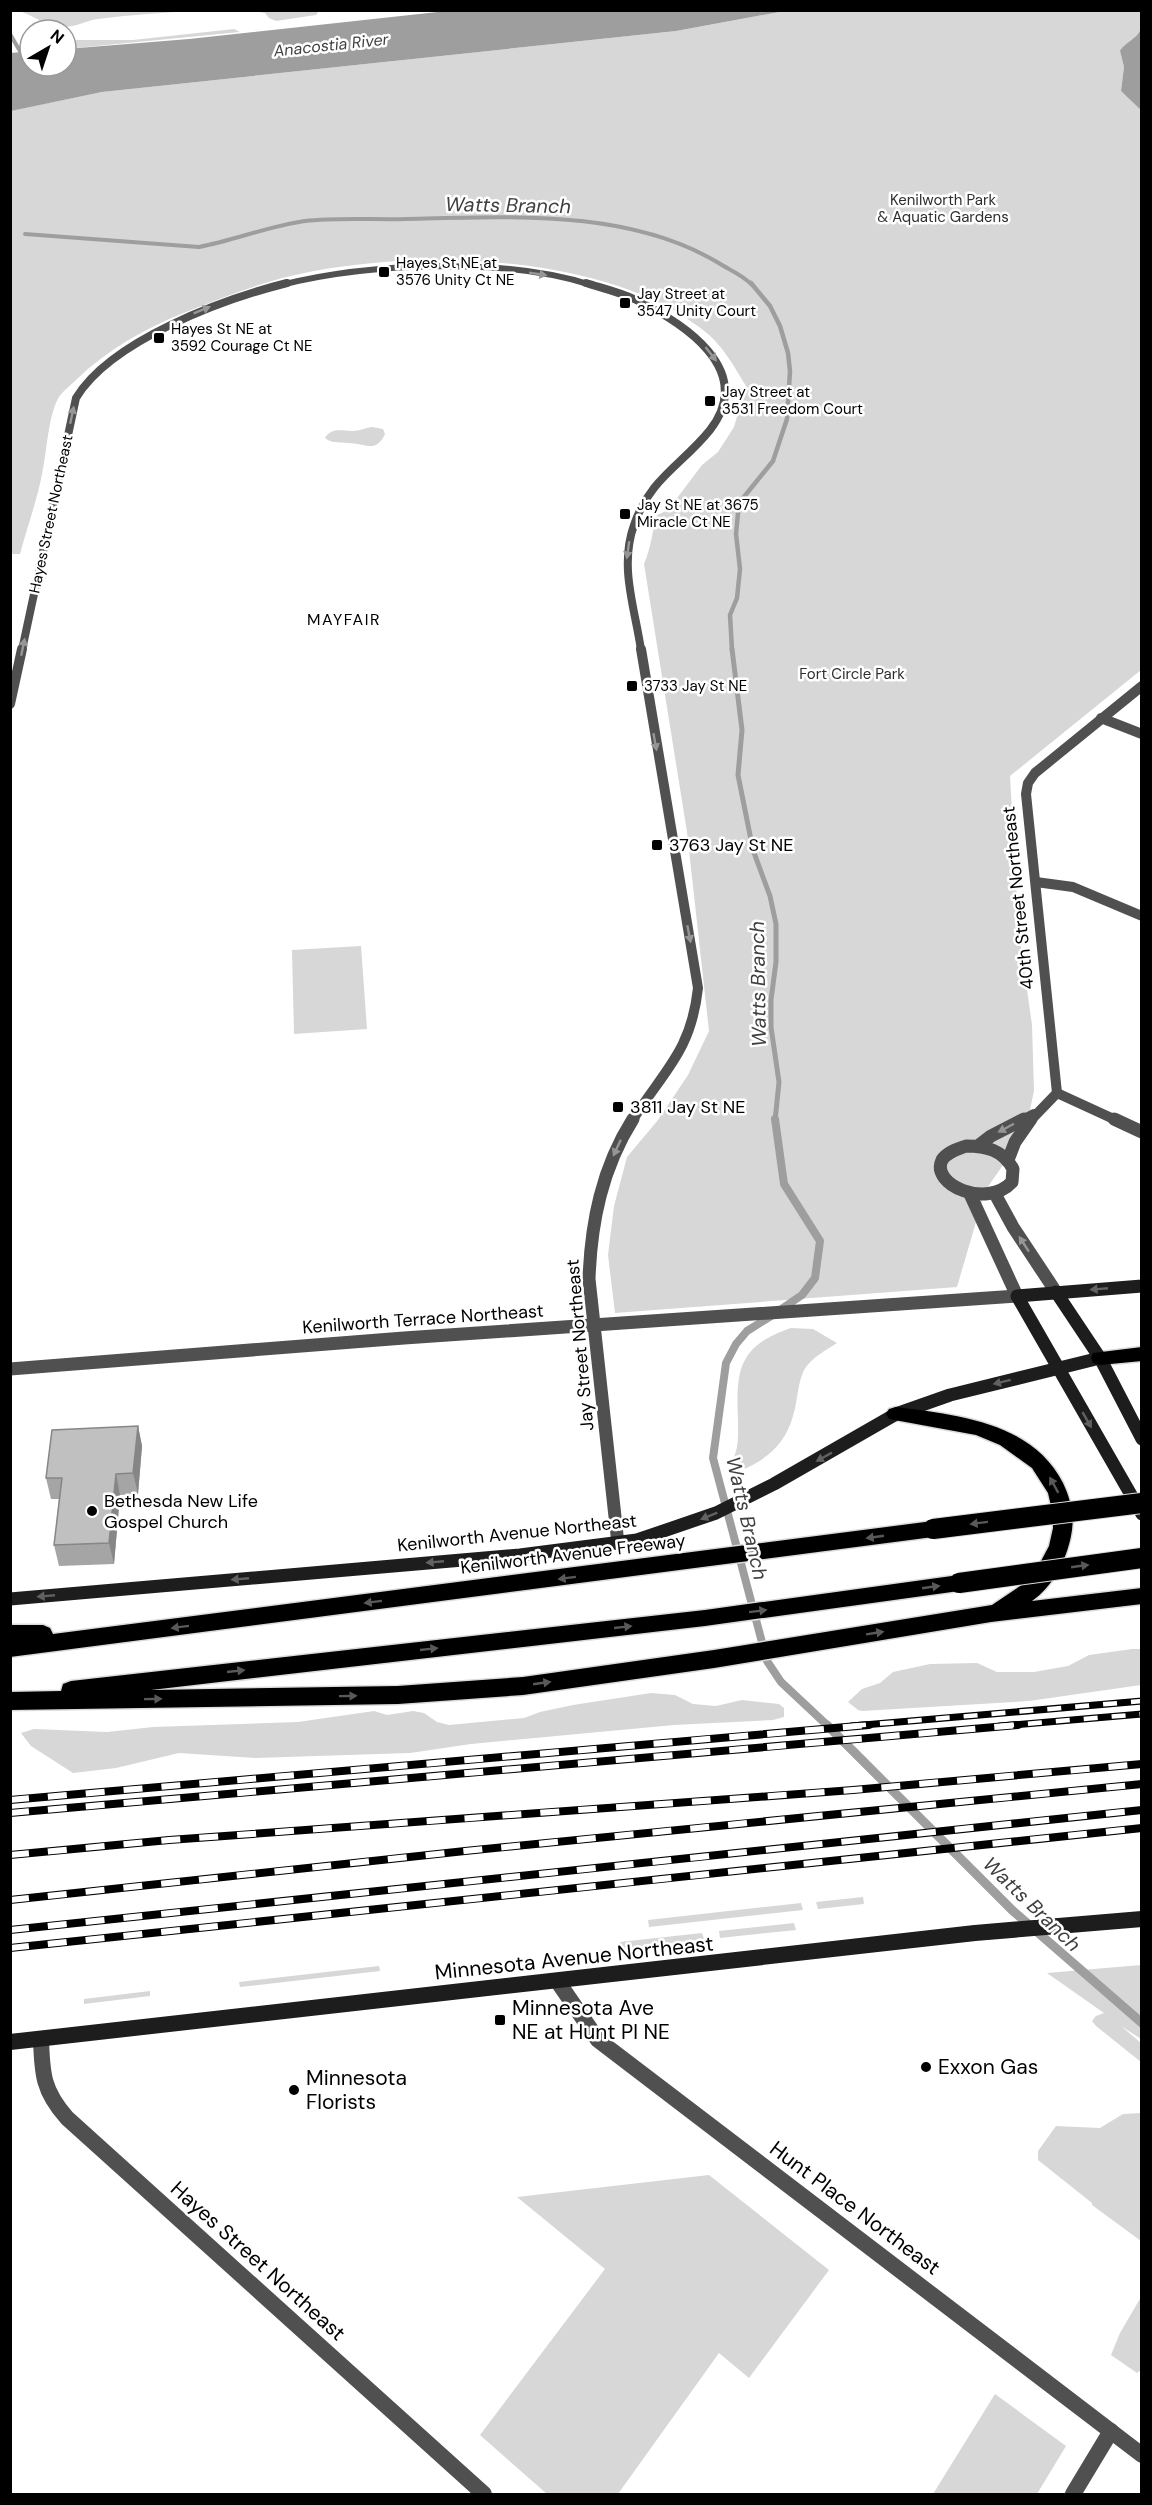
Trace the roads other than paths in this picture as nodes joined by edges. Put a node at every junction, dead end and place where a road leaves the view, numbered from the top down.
1 (647, 496) joint
2 (1142, 686) edge
3 (10, 704) edge
4 (1101, 718) junction
5 (1142, 734) edge
6 (1036, 882) junction
7 (1142, 916) edge
8 (1057, 1093) junction
9 (1036, 1113) junction
10 (1142, 1132) edge
11 (978, 1146) junction
12 (1008, 1160) junction
13 (970, 1194) junction
14 (995, 1194) junction
15 (1142, 1286) edge
16 (1056, 1292) junction
17 (1017, 1296) junction
18 (594, 1325) junction
19 (1142, 1354) edge
20 (1100, 1359) junction
21 (1059, 1368) junction
22 (10, 1369) edge
23 (896, 1414) junction
24 (1142, 1440) edge
25 (1142, 1503) edge
26 (1142, 1514) edge
27 (618, 1544) junction
28 (1142, 1558) edge
29 (1142, 1596) edge
30 (10, 1599) edge
31 (991, 1614) junction
32 (129, 1633) junction
33 (10, 1634) edge
34 (10, 1648) edge
35 (10, 1696) edge
36 (10, 1701) edge
37 (1142, 1919) edge
38 (558, 1982) junction
39 (41, 2039) junction
40 (10, 2042) edge
41 (1111, 2431) junction
42 (1142, 2455) edge
43 (484, 2494) edge
44 (1073, 2494) edge

3 -> 1 street, Hayes Street Northeast
1 -> 18 street, Jay Street Northeast
2 - 4 street, 40th Street Northeast
4 - 5 street
4 - 6 street, 40th Street Northeast
6 - 7 street
6 - 8 street, 40th Street Northeast
8 - 9 street
8 - 10 street
9 -> 11 street
9 - 12 street
11 - 12 street
11 - 13 street
12 - 14 street
13 - 14 street
13 - 17 street
16 -> 14 street
15 -> 16 main road
16 - 17 main road
16 - 20 main road
17 - 18 street, Kenilworth Terrace Northeast
17 - 21 main road
18 - 22 street, Kenilworth Terrace Northeast
18 - 27 street, Jay Street Northeast
19 - 20 highway
20 - 21 main road, Kenilworth Avenue Northeast
20 - 24 main road
21 -> 23 main road, Kenilworth Avenue Northeast
21 -> 26 main road
23 -> 27 main road, Kenilworth Avenue Northeast
31 -> 23 highway
25 -> 32 highway, Kenilworth Avenue Freeway, bridge
27 -> 30 main road, Kenilworth Avenue Northeast
35 -> 28 highway, bridge
29 - 31 highway
36 -> 31 highway
32 - 33 highway
32 - 34 highway, Kenilworth Avenue Freeway
37 - 38 main road, Minnesota Avenue Northeast
38 - 39 main road, Minnesota Avenue Northeast
38 - 41 street, Hunt Place Northeast
39 - 40 main road, Minnesota Avenue Northeast
39 - 43 street, Hayes Street Northeast
41 - 42 street, Hunt Place Northeast
41 - 44 street

